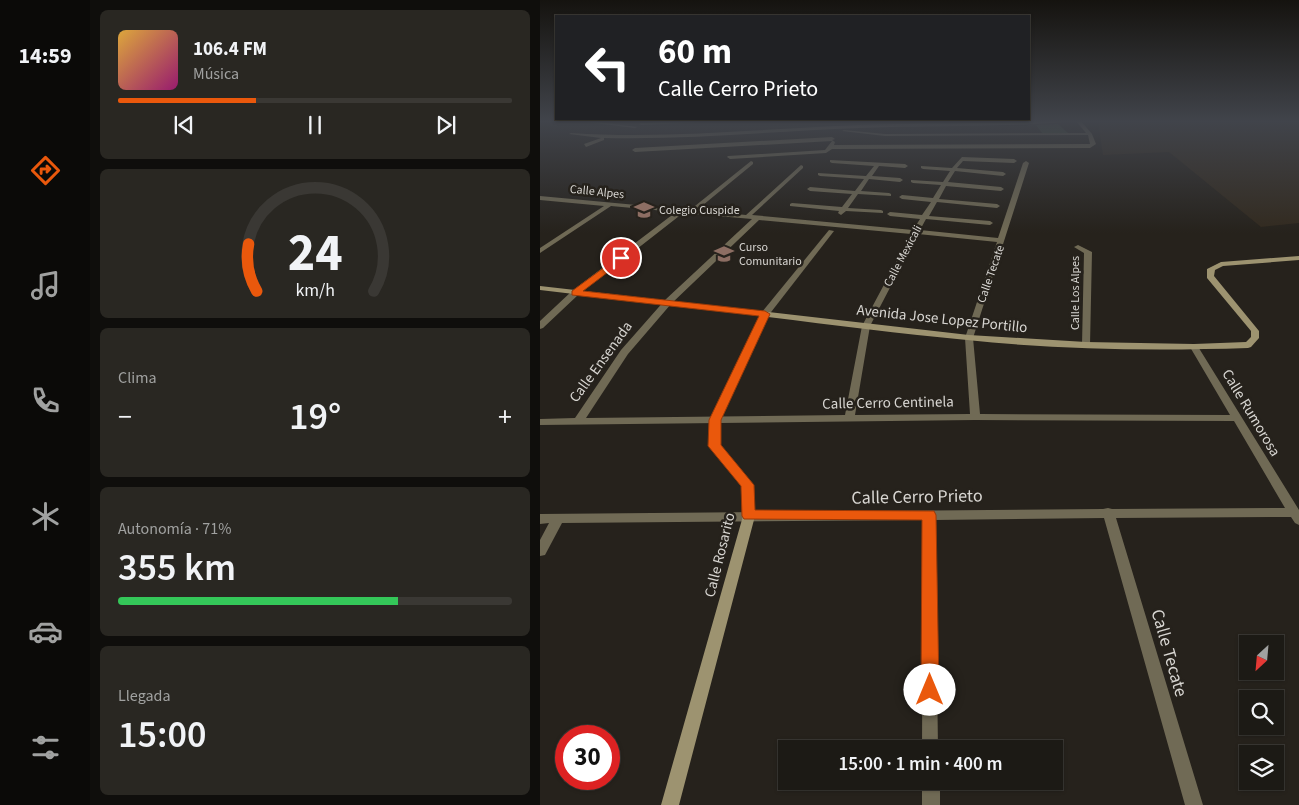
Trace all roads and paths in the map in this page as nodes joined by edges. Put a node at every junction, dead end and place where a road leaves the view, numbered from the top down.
1 (832, 161) dead end
2 (1014, 161) dead end
3 (1026, 162) dead end
4 (751, 163) dead end
5 (878, 164) junction
6 (905, 166) dead end
7 (801, 167) dead end
8 (922, 167) dead end
9 (952, 170) junction
10 (820, 174) dead end
11 (1003, 174) dead end
12 (868, 178) junction
13 (900, 180) dead end
14 (913, 181) dead end
15 (944, 184) junction
16 (810, 189) dead end
17 (1001, 189) dead end
18 (855, 193) junction
19 (889, 195) dead end
20 (902, 197) dead end
21 (540, 198) edge
22 (934, 200) junction
23 (608, 205) junction
24 (792, 205) dead end
25 (997, 206) dead end
26 (844, 210) junction
27 (686, 212) junction
28 (881, 212) dead end
29 (890, 214) dead end
30 (748, 216) junction
31 (758, 217) junction
32 (924, 217) junction
33 (990, 223) dead end
34 (831, 227) junction
35 (916, 231) junction
36 (1002, 240) junction
37 (1078, 248) dead end
38 (540, 251) edge
39 (1299, 258) edge
40 (540, 288) edge
41 (575, 293) junction
42 (668, 302) junction
43 (765, 314) junction
44 (540, 326) edge
45 (866, 326) junction
46 (969, 338) junction
47 (1086, 345) junction
48 (1194, 348) junction
49 (975, 418) junction
50 (1237, 418) junction
51 (849, 419) junction
52 (715, 420) junction
53 (540, 422) edge
54 (578, 422) junction
55 (1108, 512) junction
56 (929, 515) junction
57 (749, 516) junction
58 (1297, 516) edge
59 (558, 518) junction
60 (540, 519) edge
61 (540, 551) edge
62 (930, 740) edge
63 (931, 790) edge
64 (670, 805) edge
65 (931, 805) edge
66 (1194, 805) edge

1 - 5 street
2 - 9 street, Calle Mexicali
3 - 36 street, Calle Tecate
4 - 27 street
5 - 6 street
5 - 12 street
7 - 30 street
8 - 9 street
9 - 11 street
9 - 15 street, Calle Mexicali
10 - 12 street
12 - 13 street
12 - 18 street
14 - 15 street
15 - 17 street
15 - 22 street, Calle Mexicali
16 - 18 street
18 - 19 street
18 - 26 street
20 - 22 street
21 - 23 street, Calle Alpes
22 - 25 street
22 - 32 street, Calle Mexicali
23 - 27 street, Calle Alpes
23 - 38 street
24 - 26 street
26 - 28 street
26 - 34 street
27 - 30 street, Calle Alpes
27 - 41 street
29 - 32 street
30 - 31 street, Calle Alpes
31 - 34 street, Calle Alpes
31 - 42 street, Calle Ensenada
32 - 33 street
32 - 35 street, Calle Mexicali
34 - 35 street, Calle Alpes
34 - 43 street, Calle Rosarito
35 - 36 street, Calle Alpes
35 - 45 street, Calle Mexicali
36 - 46 street, Calle Tecate
37 - 47 street, Calle Los Alpes
39 - 48 street, Avenida Jose Lopez Portillo
40 - 41 street, Avenida Jose Lopez Portillo
41 - 42 street, Avenida Jose Lopez Portillo
41 - 44 street
42 - 43 street, Avenida Jose Lopez Portillo
42 - 54 street, Calle Ensenada
43 - 45 street, Avenida Jose Lopez Portillo
43 - 52 street, Calle Rosarito
45 - 46 street, Avenida Jose Lopez Portillo
45 - 51 street, Calle Mexicali
46 - 47 street, Avenida Jose Lopez Portillo
46 - 49 street, Calle Tecate
47 - 48 street, Avenida Jose Lopez Portillo
48 - 50 street, Calle Rumorosa
49 - 50 street, Calle Cerro Centinela
49 - 51 street, Calle Cerro Centinela
50 - 58 street, Calle Rumorosa
51 - 52 street, Calle Cerro Centinela
52 - 54 street, Calle Cerro Centinela
52 - 57 street, Calle Rosarito
53 - 54 street, Calle Cerro Centinela
55 - 56 street, Calle Cerro Prieto
55 - 58 street, Calle Cerro Prieto
55 - 66 street, Calle Tecate
56 - 57 street, Calle Cerro Prieto
56 - 62 street
57 - 59 street, Calle Cerro Prieto
57 - 64 street, Calle Rosarito
59 - 60 street, Calle Cerro Prieto
59 - 61 street
63 - 65 street

